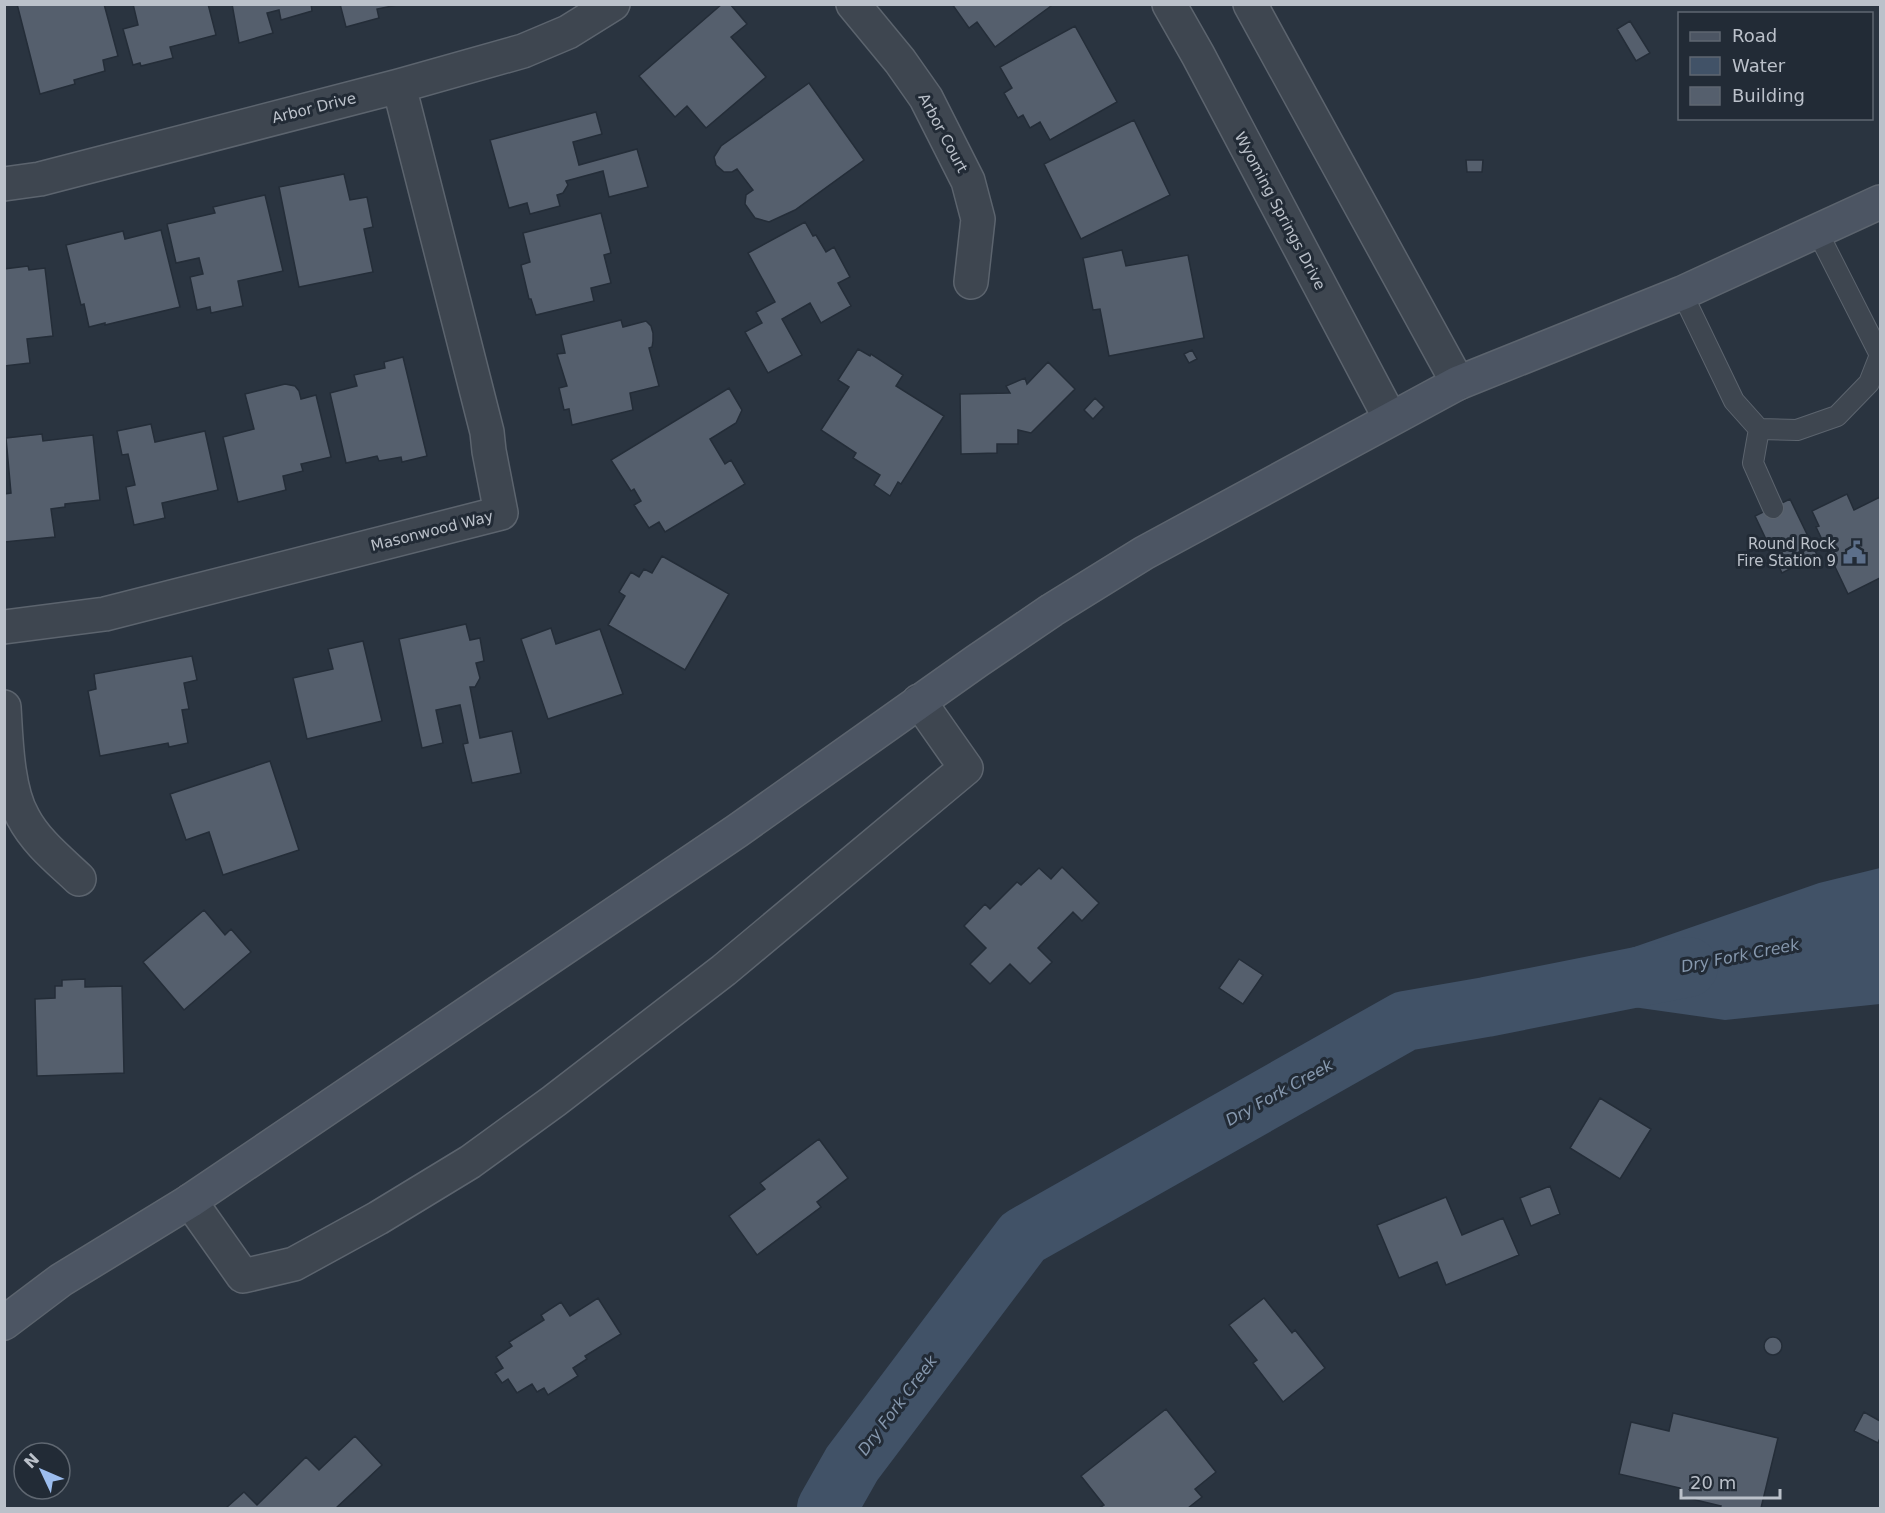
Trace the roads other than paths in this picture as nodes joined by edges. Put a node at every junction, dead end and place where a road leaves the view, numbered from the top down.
1 (613, 4) edge
2 (853, 4) edge
3 (1169, 4) edge
4 (1250, 4) edge
5 (399, 86) junction
6 (4, 184) edge
7 (1881, 202) edge
8 (1817, 231) junction
9 (971, 282) dead end
10 (1682, 293) junction
11 (1880, 355) edge
12 (1458, 383) junction
13 (1390, 418) junction
14 (1759, 429) junction
15 (1773, 508) dead end
16 (4, 627) edge
17 (919, 700) junction
18 (4, 707) edge
19 (79, 879) dead end
20 (190, 1201) junction
21 (4, 1323) edge

1 - 5 street, Arbor Drive
2 - 9 street, Arbor Court
3 - 13 street, Wyoming Springs Drive
4 - 12 street
5 - 6 street, Arbor Drive
5 - 16 street, Masonwood Way
7 - 8 main road
8 - 10 main road
8 - 11 lane
10 - 12 main road
10 - 14 lane
11 - 14 lane
12 - 13 main road
13 - 17 main road
14 - 15 lane
17 - 20 main road
17 - 20 street
18 - 19 street
20 - 21 main road

